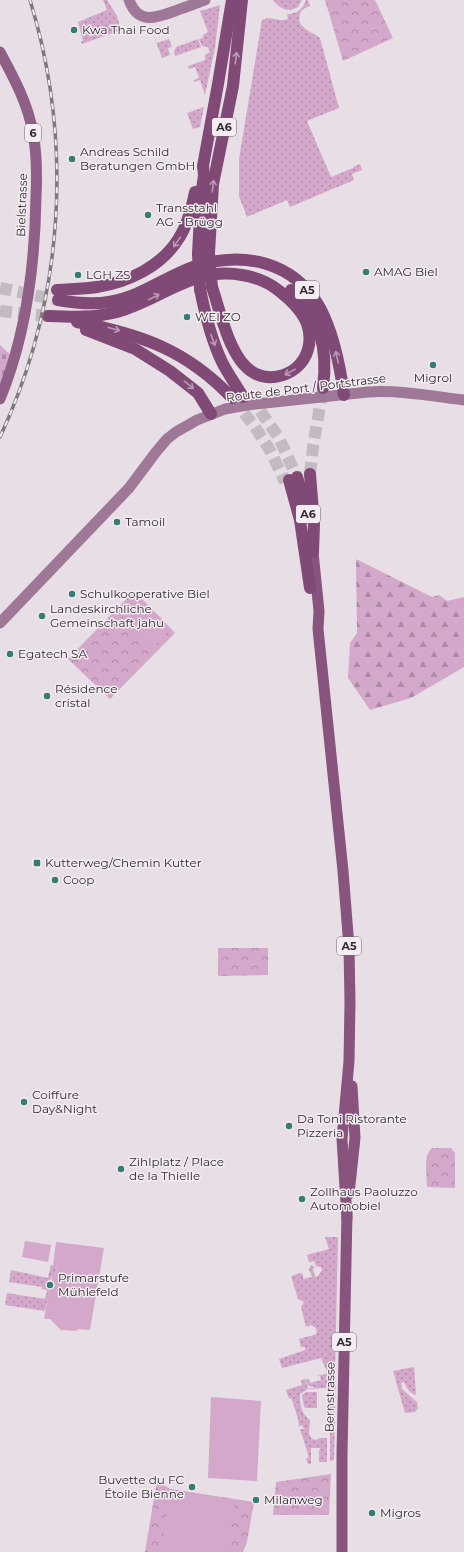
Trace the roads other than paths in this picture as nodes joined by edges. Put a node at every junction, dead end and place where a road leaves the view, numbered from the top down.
1 (205, 0) edge
2 (226, 0) edge
3 (232, 0) edge
4 (242, 0) edge
5 (130, 2) edge
6 (229, 16) junction
7 (0, 52) edge
8 (203, 166) junction
9 (204, 257) junction
10 (212, 287) junction
11 (48, 319) junction
12 (324, 388) tunnel mouth
13 (344, 395) junction
14 (242, 397) junction
15 (0, 399) edge
16 (464, 400) edge
17 (207, 416) junction
18 (310, 474) tunnel mouth
19 (296, 503) joint
20 (313, 552) junction
21 (310, 588) joint
22 (0, 623) edge
23 (318, 629) junction
24 (349, 1061) junction
25 (342, 1139) junction
26 (354, 1162) junction
27 (347, 1219) junction
28 (342, 1552) edge

1 - 5 main road
2 - 6 highway
3 - 6 highway, A6
9 -> 4 highway, A6
6 - 8 highway, A6
7 - 15 main road, Bielstrasse / 6
8 - 9 highway, A6
8 -> 9 highway, A5
9 - 10 highway, A6, bridge
9 - 12 highway, A5
13 -> 9 highway, A5
9 -> 14 highway, A6, bridge
11 -> 10 highway, A5
10 - 14 highway, A6
11 -> 14 highway
11 -> 17 highway
13 - 16 main road, Route de Port / Portstrasse
13 - 17 main road, Route de Port / Portstrasse
17 - 22 main road, Route de Port / Portstrasse
18 - 20 highway, A5
19 - 20 highway, A6
19 - 21 highway, A5
20 - 23 highway, A5
21 - 23 highway, A5
23 - 24 highway, A5
24 - 25 highway, Bernstrasse / A5
24 - 26 highway, Bernstrasse / A5
25 - 26 highway
25 - 27 highway, Bernstrasse / A5
26 - 27 highway, Bernstrasse / A5
27 - 28 highway, Bernstrasse / A5

